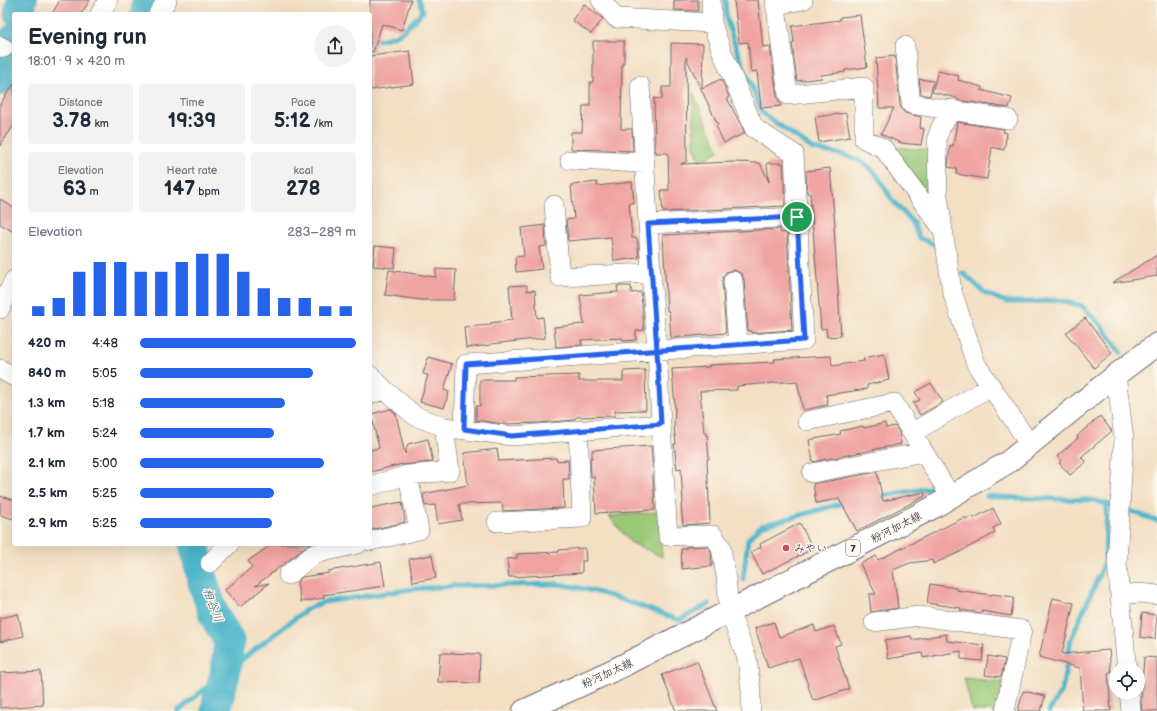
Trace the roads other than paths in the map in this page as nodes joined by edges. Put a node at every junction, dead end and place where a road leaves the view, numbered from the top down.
1 (108, 0) edge
2 (167, 0) edge
3 (601, 0) edge
4 (711, 0) edge
5 (803, 0) edge
6 (775, 2) edge
7 (101, 12) edge
8 (159, 12) edge
9 (712, 22) junction
10 (906, 46) dead end
11 (640, 86) dead end
12 (952, 109) junction
13 (1008, 119) dead end
14 (570, 160) dead end
15 (645, 163) junction
16 (554, 205) dead end
17 (797, 217) junction
18 (648, 224) junction
19 (943, 230) junction
20 (651, 273) junction
21 (733, 281) dead end
22 (12, 284) edge
23 (0, 309) edge
24 (738, 344) junction
25 (1157, 344) edge
26 (657, 350) junction
27 (0, 369) edge
28 (1116, 375) junction
29 (12, 376) edge
30 (372, 379) edge
31 (991, 386) junction
32 (378, 392) edge
33 (807, 421) dead end
34 (661, 424) junction
35 (444, 427) junction
36 (464, 429) junction
37 (578, 430) junction
38 (912, 433) junction
39 (1030, 445) junction
40 (924, 452) junction
41 (812, 472) dead end
42 (408, 475) junction
43 (372, 485) edge
44 (951, 497) junction
45 (497, 522) dead end
46 (372, 541) edge
47 (227, 546) edge
48 (349, 546) edge
49 (210, 563) dead end
50 (288, 575) dead end
51 (1157, 595) edge
52 (1120, 596) junction
53 (729, 611) junction
54 (874, 622) dead end
55 (1126, 663) edge
56 (1130, 699) edge
57 (524, 711) edge
58 (751, 711) edge
59 (1006, 711) edge
60 (1131, 711) edge

1 - 7 street
2 - 8 street
3 - 9 street
4 - 9 street
5 - 6 street
6 - 19 street
9 - 17 street
10 - 12 street
11 - 15 street
12 - 13 street
12 - 19 street
14 - 15 street
15 - 18 street
16 - 20 street
17 - 18 street
17 - 24 street
18 - 20 street
19 - 31 street
20 - 26 street
21 - 24 street
22 - 23 street
24 - 26 street
25 - 28 main road, 粉河加太線 / 7
26 - 34 street
26 - 36 street
27 - 29 street
28 - 39 main road, 粉河加太線 / 7
28 - 52 street
30 - 32 street
31 - 38 street
31 - 39 street
32 - 35 street
33 - 38 street
34 - 37 street
34 - 53 street
35 - 36 street
35 - 42 street
36 - 37 street
37 - 45 street
38 - 40 street
39 - 44 main road, 粉河加太線 / 7
40 - 41 street
40 - 44 street
42 - 43 street
42 - 46 street
44 - 53 main road, 粉河加太線 / 7
47 - 49 street
48 - 50 street
51 - 52 street
52 - 55 street
53 - 57 main road, 粉河加太線 / 7
53 - 58 street
54 - 59 street
56 - 60 street

